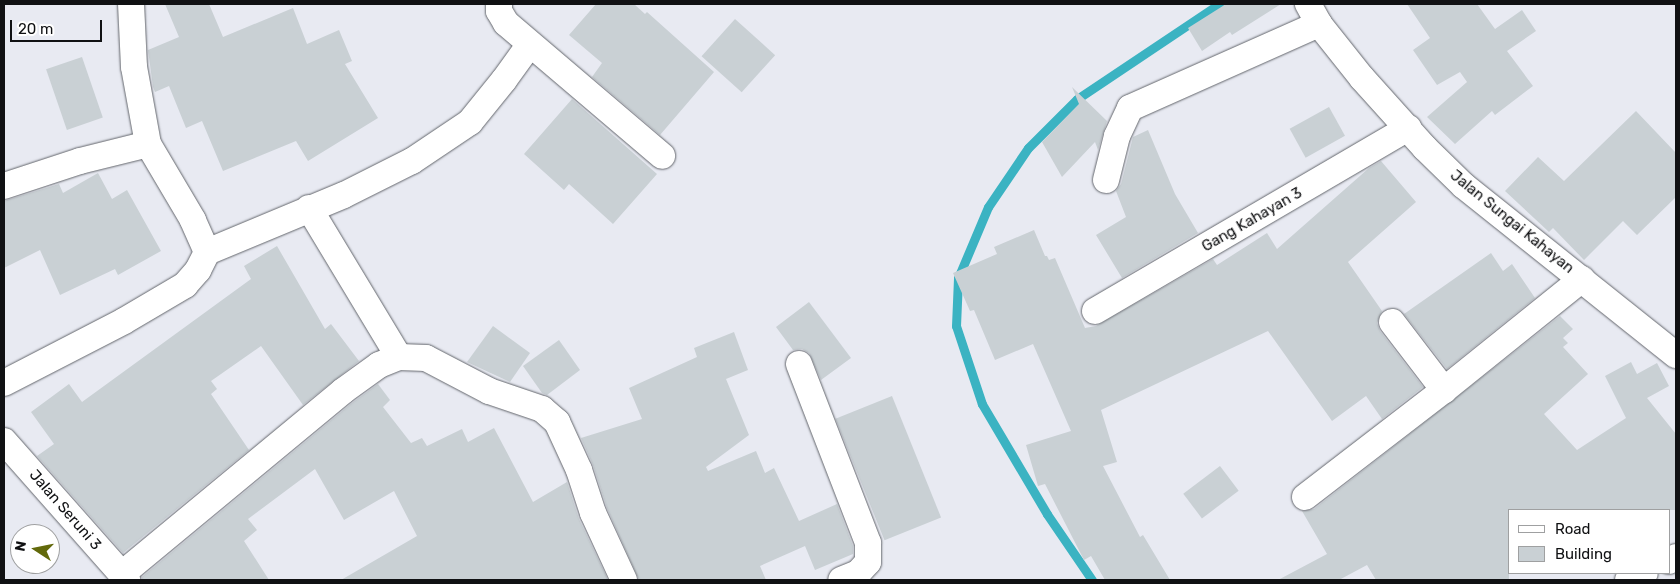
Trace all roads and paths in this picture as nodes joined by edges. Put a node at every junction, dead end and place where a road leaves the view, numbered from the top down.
1 (131, 4) edge
2 (499, 4) edge
3 (1314, 14) edge
4 (530, 44) junction
5 (1408, 128) junction
6 (148, 144) junction
7 (662, 156) dead end
8 (1106, 180) dead end
9 (4, 186) edge
10 (309, 208) junction
11 (207, 252) junction
12 (1582, 279) junction
13 (1096, 311) dead end
14 (1392, 322) dead end
15 (1676, 355) edge
16 (399, 357) junction
17 (800, 364) dead end
18 (4, 383) edge
19 (1444, 390) junction
20 (4, 441) edge
21 (1305, 497) dead end
22 (1643, 574) edge
23 (124, 577) edge
24 (624, 580) edge
25 (841, 580) edge
26 (1628, 580) edge

1 - 6 street
2 - 4 street
3 - 5 street, Jalan Sungai Kahayan
3 - 8 street
4 - 7 street
4 - 10 street
5 - 12 street, Jalan Sungai Kahayan
5 - 13 street, Gang Kahayan 3
6 - 9 street
6 - 11 street
10 - 11 street
10 - 16 street
11 - 18 street
12 - 15 street, Jalan Sungai Kahayan
12 - 19 street
14 - 19 street
16 - 23 street
16 - 24 street
17 - 25 street
19 - 21 street
20 - 23 street, Jalan Seruni 3
22 - 26 street

